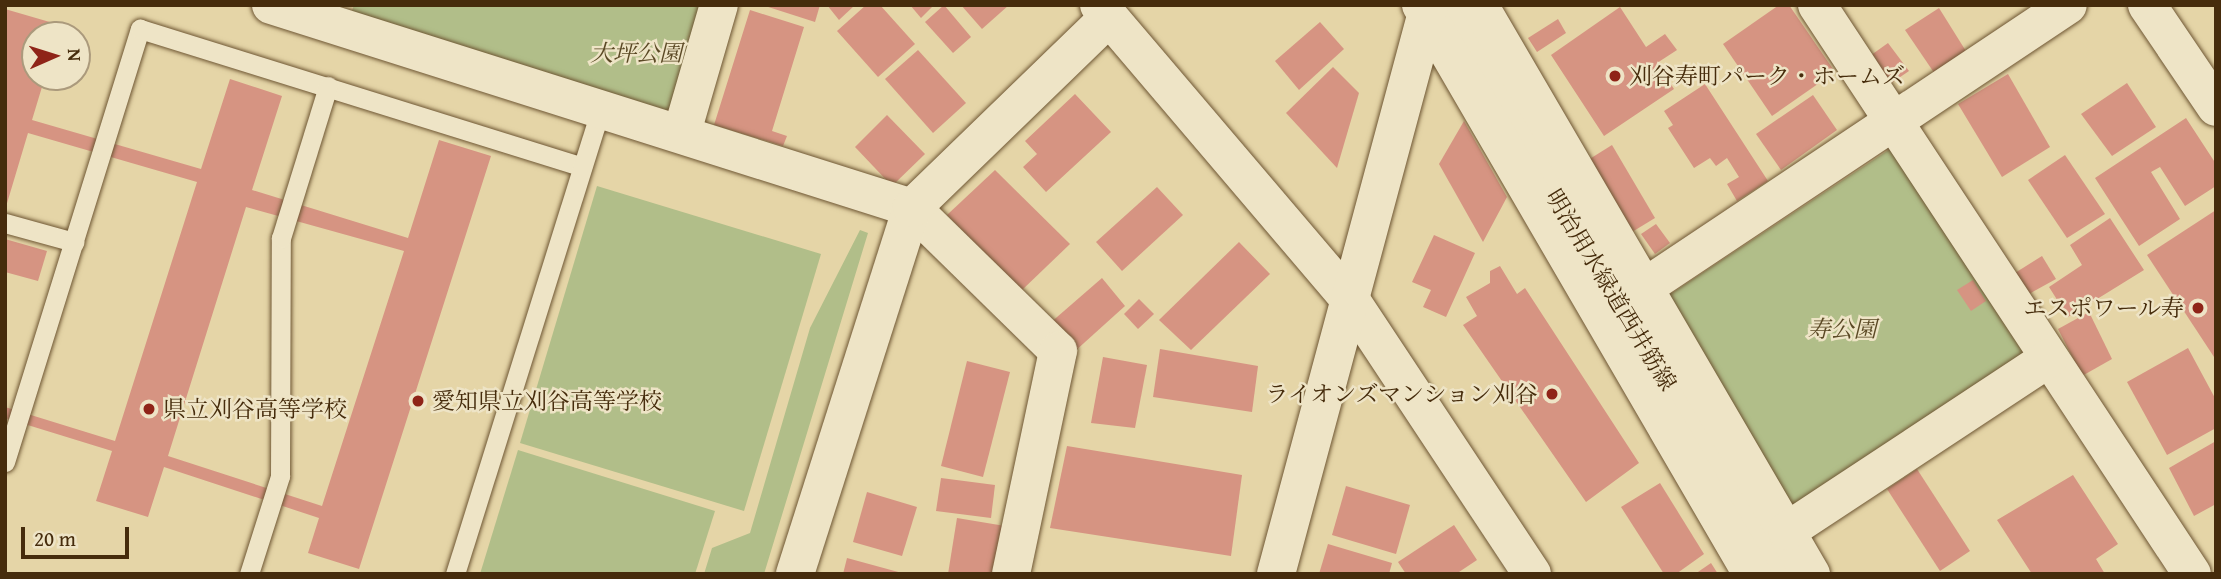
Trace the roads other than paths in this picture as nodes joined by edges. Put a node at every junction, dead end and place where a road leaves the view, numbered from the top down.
1 (271, 5) edge
2 (719, 5) edge
3 (1479, 5) edge
4 (1816, 5) edge
5 (2068, 5) edge
6 (2147, 5) edge
7 (1430, 8) edge
8 (1104, 11) edge
9 (333, 14) edge
10 (328, 86) junction
11 (601, 107) junction
12 (2216, 107) edge
13 (1892, 119) junction
14 (682, 132) junction
15 (582, 167) junction
16 (912, 208) junction
17 (5, 223) edge
18 (74, 242) junction
19 (1645, 287) junction
20 (1352, 302) junction
21 (2049, 358) junction
22 (5, 462) edge
23 (1787, 531) junction
24 (2216, 561) edge
25 (249, 574) edge
26 (455, 574) edge
27 (795, 574) edge
28 (1011, 574) edge
29 (1276, 574) edge
30 (1532, 574) edge
31 (1752, 574) edge
32 (1778, 574) edge
33 (1811, 574) edge
34 (2194, 574) edge

1 - 9 street
2 - 14 street
3 - 19 street
4 - 13 street
5 - 13 street
6 - 12 street
7 - 20 street
7 - 31 street
7 - 32 street, 明治用水緑道西井筋線
8 - 16 street
8 - 20 street
9 - 11 street
10 - 15 lane
10 - 18 lane
10 - 25 lane
11 - 14 street
11 - 15 lane
13 - 19 street
13 - 21 street
14 - 16 street
15 - 26 lane
16 - 27 street
16 - 28 street
17 - 18 lane
18 - 22 lane
19 - 23 street
20 - 29 street
20 - 30 street
21 - 23 street
21 - 34 street
23 - 33 street
24 - 34 street

